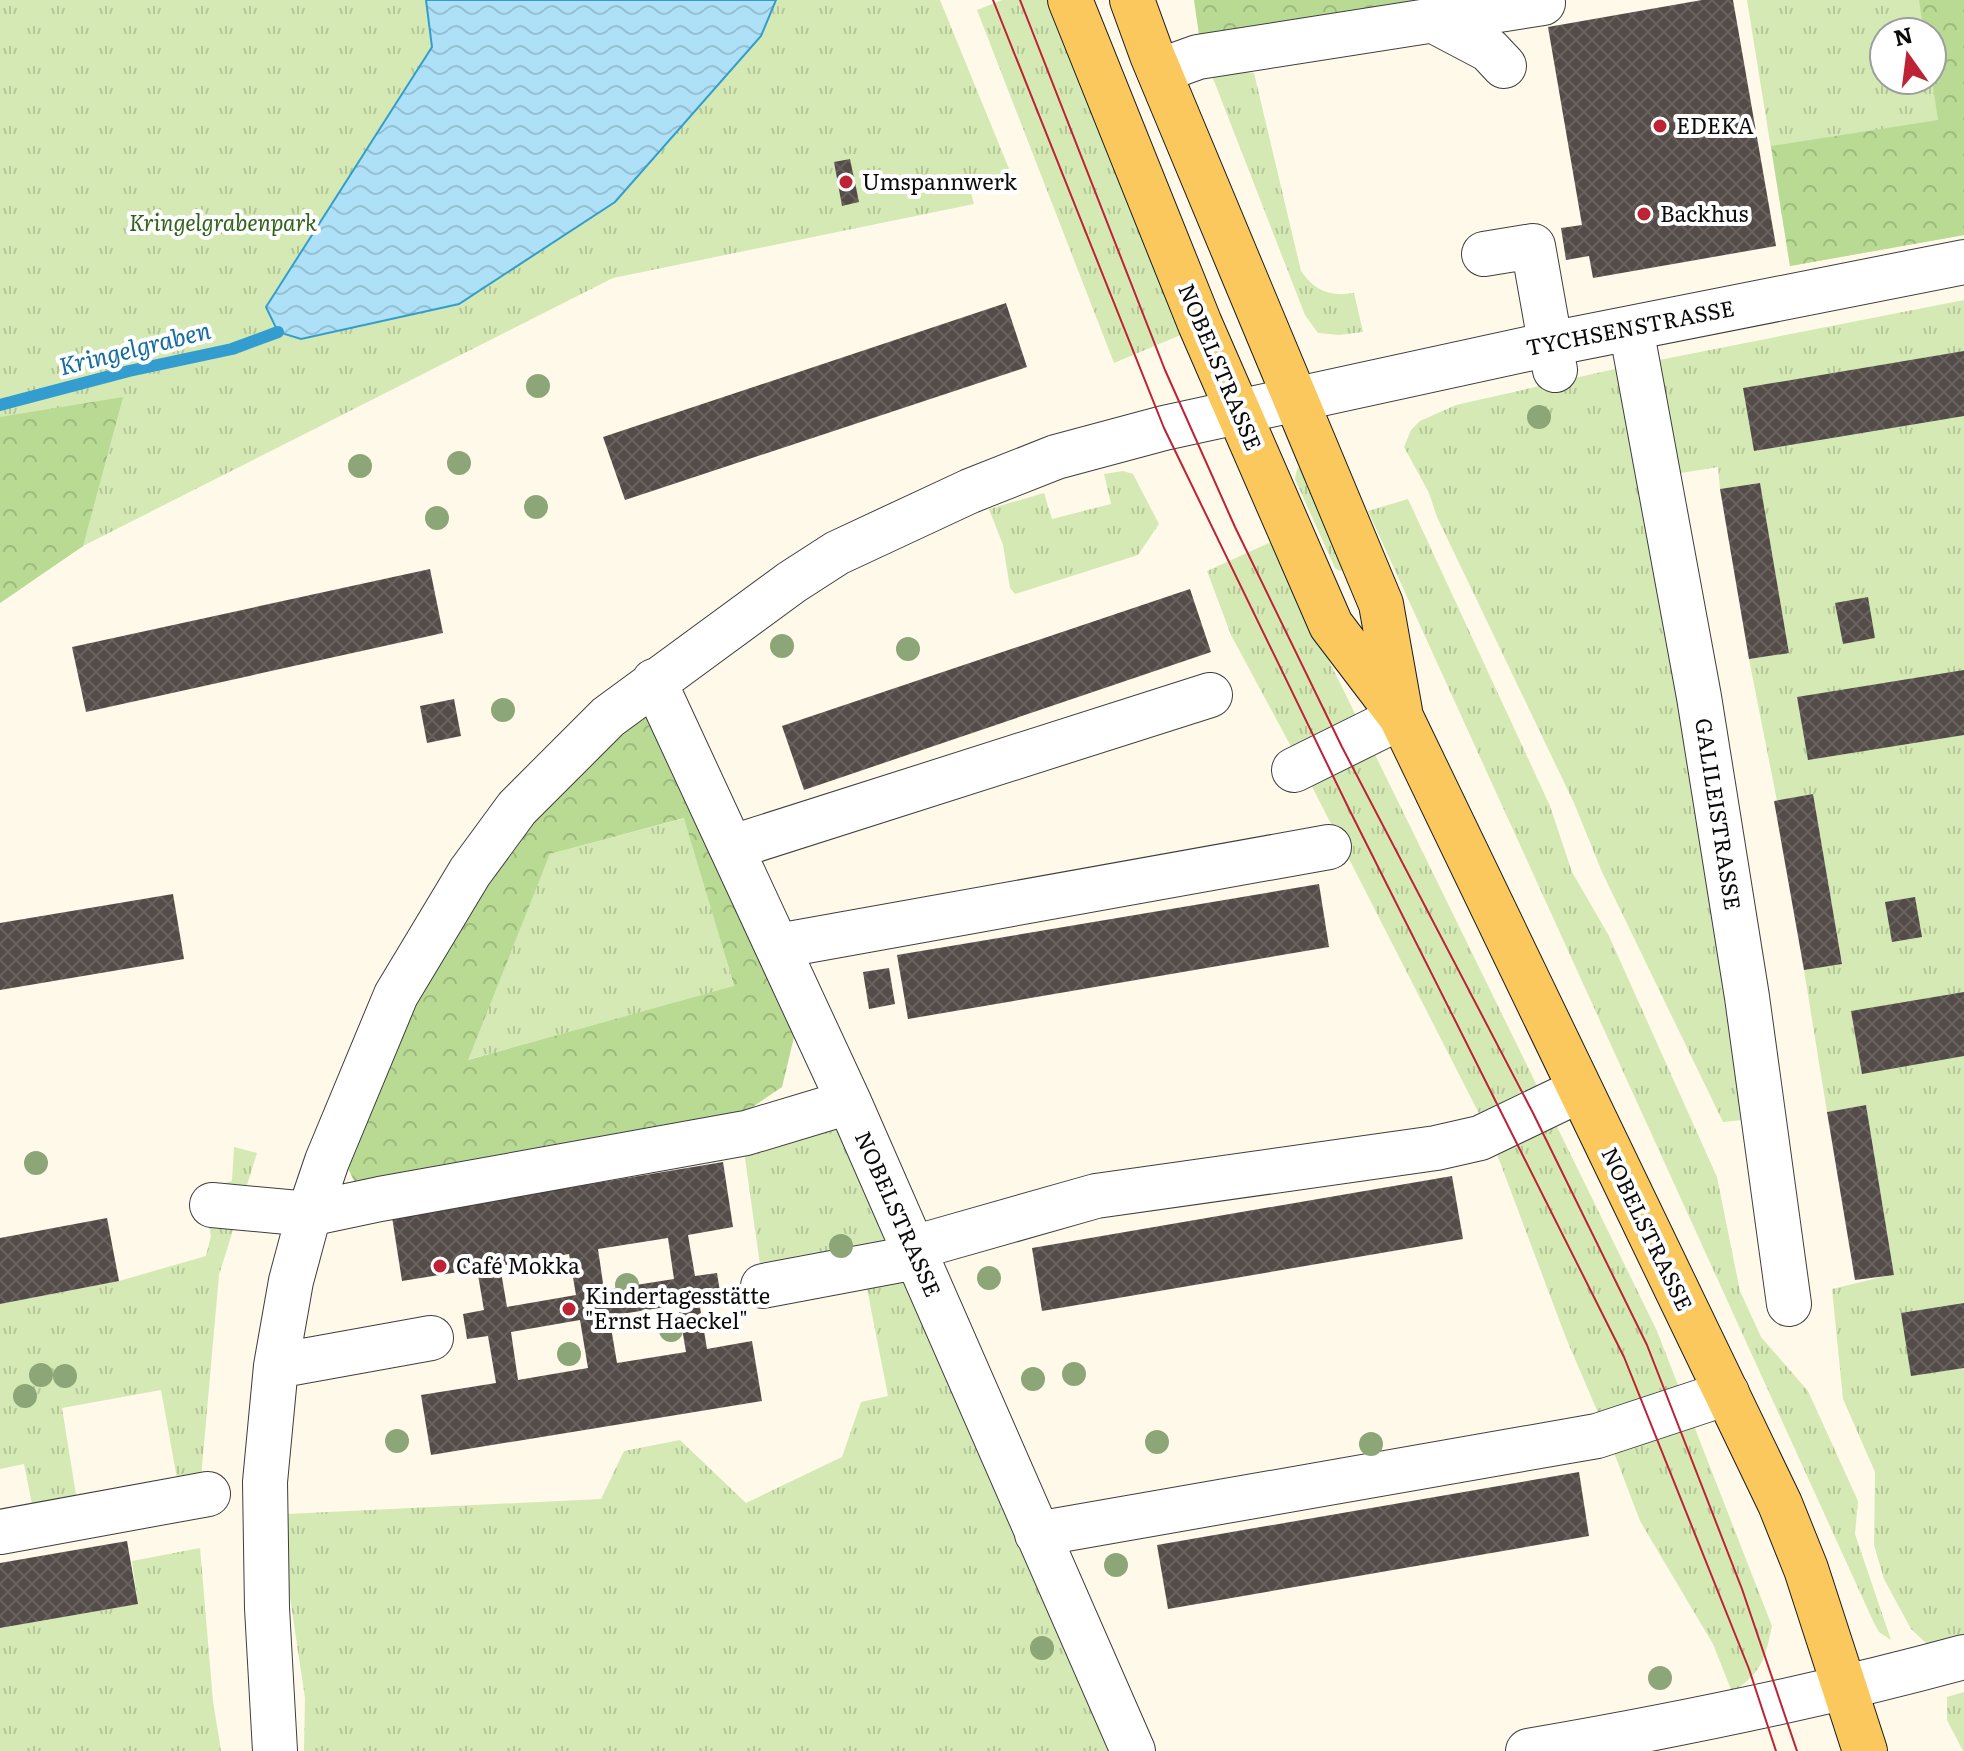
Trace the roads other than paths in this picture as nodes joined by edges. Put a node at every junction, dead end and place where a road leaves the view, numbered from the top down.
1 (1070, 0) edge
2 (1132, 0) edge
3 (1543, 3) dead end
4 (1434, 21) junction
5 (1504, 66) dead end
6 (1159, 71) junction
7 (1484, 254) dead end
8 (1964, 262) edge
9 (1631, 328) junction
10 (1552, 357) junction
11 (1296, 399) junction
12 (1239, 412) junction
13 (654, 681) junction
14 (1210, 695) dead end
15 (1401, 717) junction
16 (1294, 770) dead end
17 (733, 847) junction
18 (1329, 847) dead end
19 (778, 946) junction
20 (1580, 1090) junction
21 (849, 1102) junction
22 (212, 1205) dead end
23 (309, 1214) junction
24 (915, 1252) junction
25 (763, 1286) dead end
26 (1789, 1304) dead end
27 (431, 1338) dead end
28 (276, 1366) junction
29 (1727, 1393) junction
30 (208, 1494) dead end
31 (0, 1532) edge
32 (1037, 1534) junction
33 (1964, 1657) edge
34 (1846, 1686) junction
35 (275, 1751) edge
36 (1133, 1751) edge
37 (1528, 1751) edge
38 (1865, 1751) edge

1 - 12 main road, NOBELSTRASSE
2 - 6 main road, NOBELSTRASSE
3 - 4 street
4 - 5 street
4 - 6 street
6 - 11 main road, NOBELSTRASSE
7 - 10 street
8 - 9 street, TYCHSENSTRASSE
9 - 10 street, TYCHSENSTRASSE
9 - 26 street, GALILEISTRASSE
10 - 11 street, TYCHSENSTRASSE
11 - 12 street, TYCHSENSTRASSE
11 - 15 main road, NOBELSTRASSE
12 - 13 street, TYCHSENSTRASSE
12 - 15 main road, NOBELSTRASSE
13 - 17 street, NOBELSTRASSE
13 - 23 street, TYCHSENSTRASSE
14 - 17 street
15 - 16 street
15 - 20 main road, NOBELSTRASSE
17 - 19 street, NOBELSTRASSE
18 - 19 street
19 - 21 street, NOBELSTRASSE
20 - 24 street
20 - 29 main road, NOBELSTRASSE
21 - 23 street
21 - 24 street, NOBELSTRASSE
22 - 23 street
23 - 28 street, TYCHSENSTRASSE
24 - 25 street
24 - 32 street, NOBELSTRASSE
27 - 28 street
28 - 35 street, TYCHSENSTRASSE
29 - 32 street
29 - 34 main road, NOBELSTRASSE
30 - 31 street
32 - 36 street, NOBELSTRASSE
33 - 34 street
34 - 37 street
34 - 38 main road, NOBELSTRASSE

